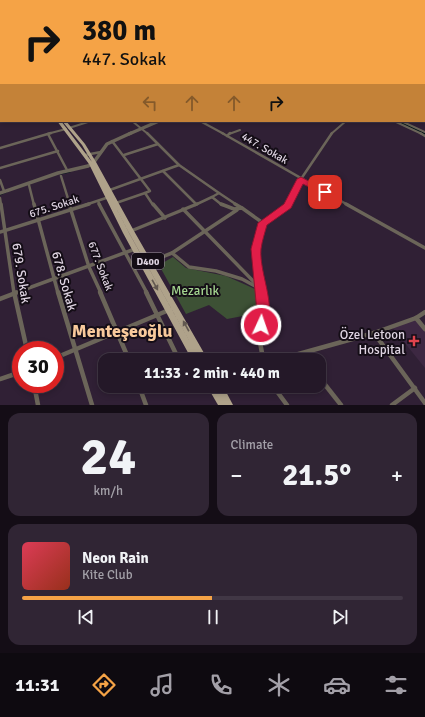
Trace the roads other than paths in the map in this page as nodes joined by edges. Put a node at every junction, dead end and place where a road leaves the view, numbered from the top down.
1 (60, 122) edge
2 (64, 122) edge
3 (88, 122) edge
4 (133, 122) edge
5 (157, 122) edge
6 (202, 122) edge
7 (345, 122) edge
8 (396, 122) edge
9 (403, 122) edge
10 (67, 128) junction
11 (142, 128) junction
12 (240, 130) dead end
13 (425, 132) edge
14 (48, 134) junction
15 (227, 136) junction
16 (425, 136) edge
17 (112, 141) junction
18 (158, 144) junction
19 (0, 148) edge
20 (58, 151) junction
21 (101, 152) junction
22 (88, 155) junction
23 (124, 155) junction
24 (93, 163) junction
25 (179, 165) junction
26 (0, 168) edge
27 (68, 170) junction
28 (163, 171) junction
29 (61, 176) dead end
30 (141, 179) junction
31 (301, 179) junction
32 (0, 180) edge
33 (29, 185) dead end
34 (2, 192) edge
35 (145, 193) junction
36 (220, 193) junction
37 (109, 194) junction
38 (212, 197) junction
39 (0, 198) edge
40 (98, 201) junction
41 (116, 203) junction
42 (196, 204) junction
43 (242, 208) junction
44 (184, 209) junction
45 (237, 210) junction
46 (71, 211) junction
47 (165, 218) junction
48 (39, 220) junction
49 (263, 223) junction
50 (5, 231) junction
51 (131, 231) junction
52 (0, 232) edge
53 (207, 232) junction
54 (138, 248) junction
55 (425, 248) edge
56 (125, 253) junction
57 (172, 253) junction
58 (149, 262) junction
59 (89, 267) junction
60 (54, 280) junction
61 (260, 289) junction
62 (14, 294) junction
63 (0, 299) edge
64 (169, 310) junction
65 (423, 313) edge
66 (158, 315) junction
67 (416, 318) junction
68 (425, 319) edge
69 (425, 329) edge
70 (118, 332) junction
71 (374, 333) junction
72 (25, 341) edge
73 (75, 350) junction
74 (126, 353) edge
75 (175, 353) edge
76 (192, 353) edge
77 (200, 353) edge
78 (262, 353) edge
79 (305, 353) edge
80 (64, 354) edge
81 (12, 375) edge
82 (0, 379) edge
83 (326, 386) edge
84 (415, 388) junction
85 (36, 393) edge
86 (142, 393) edge
87 (216, 393) edge
88 (223, 393) edge
89 (278, 393) edge
90 (425, 403) edge
91 (38, 405) edge
92 (92, 405) edge
93 (146, 405) edge
94 (222, 405) edge
95 (229, 405) edge
96 (287, 405) edge
97 (341, 405) edge
98 (392, 405) edge

1 - 10 main road, D400
2 - 10 main road, D400
3 - 10 street
4 - 11 street
5 - 11 street
6 - 15 street, 447. Sokak
7 - 31 street
8 - 16 street
9 - 13 street
10 - 14 street
10 - 22 main road, D400
11 - 17 street
11 - 18 street
12 - 15 street
14 - 19 street
14 - 20 street
15 - 31 street, 447. Sokak
17 - 21 street
17 - 23 street
18 - 23 street
18 - 25 street
20 - 26 street
20 - 27 street
21 - 22 street
21 - 24 street
22 - 24 main road, D400
23 - 30 street
24 - 27 street
24 - 37 main road, D400
25 - 28 street, 675. Sokak
25 - 36 street
27 - 34 street
28 - 30 street, 675. Sokak
28 - 42 street
29 - 46 street, 677. Sokak
30 - 35 street
30 - 37 street, 675. Sokak
31 - 49 street
31 - 55 street, 447. Sokak
32 - 34 street
33 - 48 street, 678. Sokak
35 - 41 street
35 - 47 street
36 - 38 street
36 - 43 street
37 - 40 street, 675. Sokak
37 - 41 main road, D400
37 - 54 main road, D400
38 - 42 street
38 - 45 street
39 - 50 street, 679. Sokak
40 - 46 street, 675. Sokak
40 - 56 street
41 - 51 main road, D400
42 - 44 street
43 - 45 street
43 - 49 street
44 - 47 street
44 - 53 street
45 - 53 street
46 - 48 street, 675. Sokak
46 - 59 street, 677. Sokak
47 - 51 street
48 - 50 street, 675. Sokak
48 - 60 street, 678. Sokak
49 - 61 street
50 - 52 street, 675. Sokak
50 - 62 street, 679. Sokak
51 - 54 main road, D400
53 - 57 street
53 - 61 street
54 - 56 street
54 - 58 main road, D400
54 -> 64 main road, D400
56 - 59 street
56 - 66 street
57 - 58 street
57 - 61 street
77 -> 58 main road, D400
59 - 60 street
59 - 70 street, 677. Sokak
60 - 62 street
60 - 73 street, 678. Sokak
61 - 78 street
62 - 63 street
62 - 72 street, 679. Sokak
64 - 66 street
64 - 76 main road, D400
65 - 67 street
65 - 68 street
66 - 70 street
66 - 75 street
67 - 69 street
67 - 71 street
70 - 73 street
70 - 74 street, 677. Sokak
71 - 79 street
71 - 84 street
73 - 80 street
73 - 92 street, 678. Sokak
81 - 82 street
83 - 97 street
84 - 90 street
84 - 98 street
85 - 91 street
86 - 93 street
87 - 94 main road
88 - 95 main road
89 - 96 street

